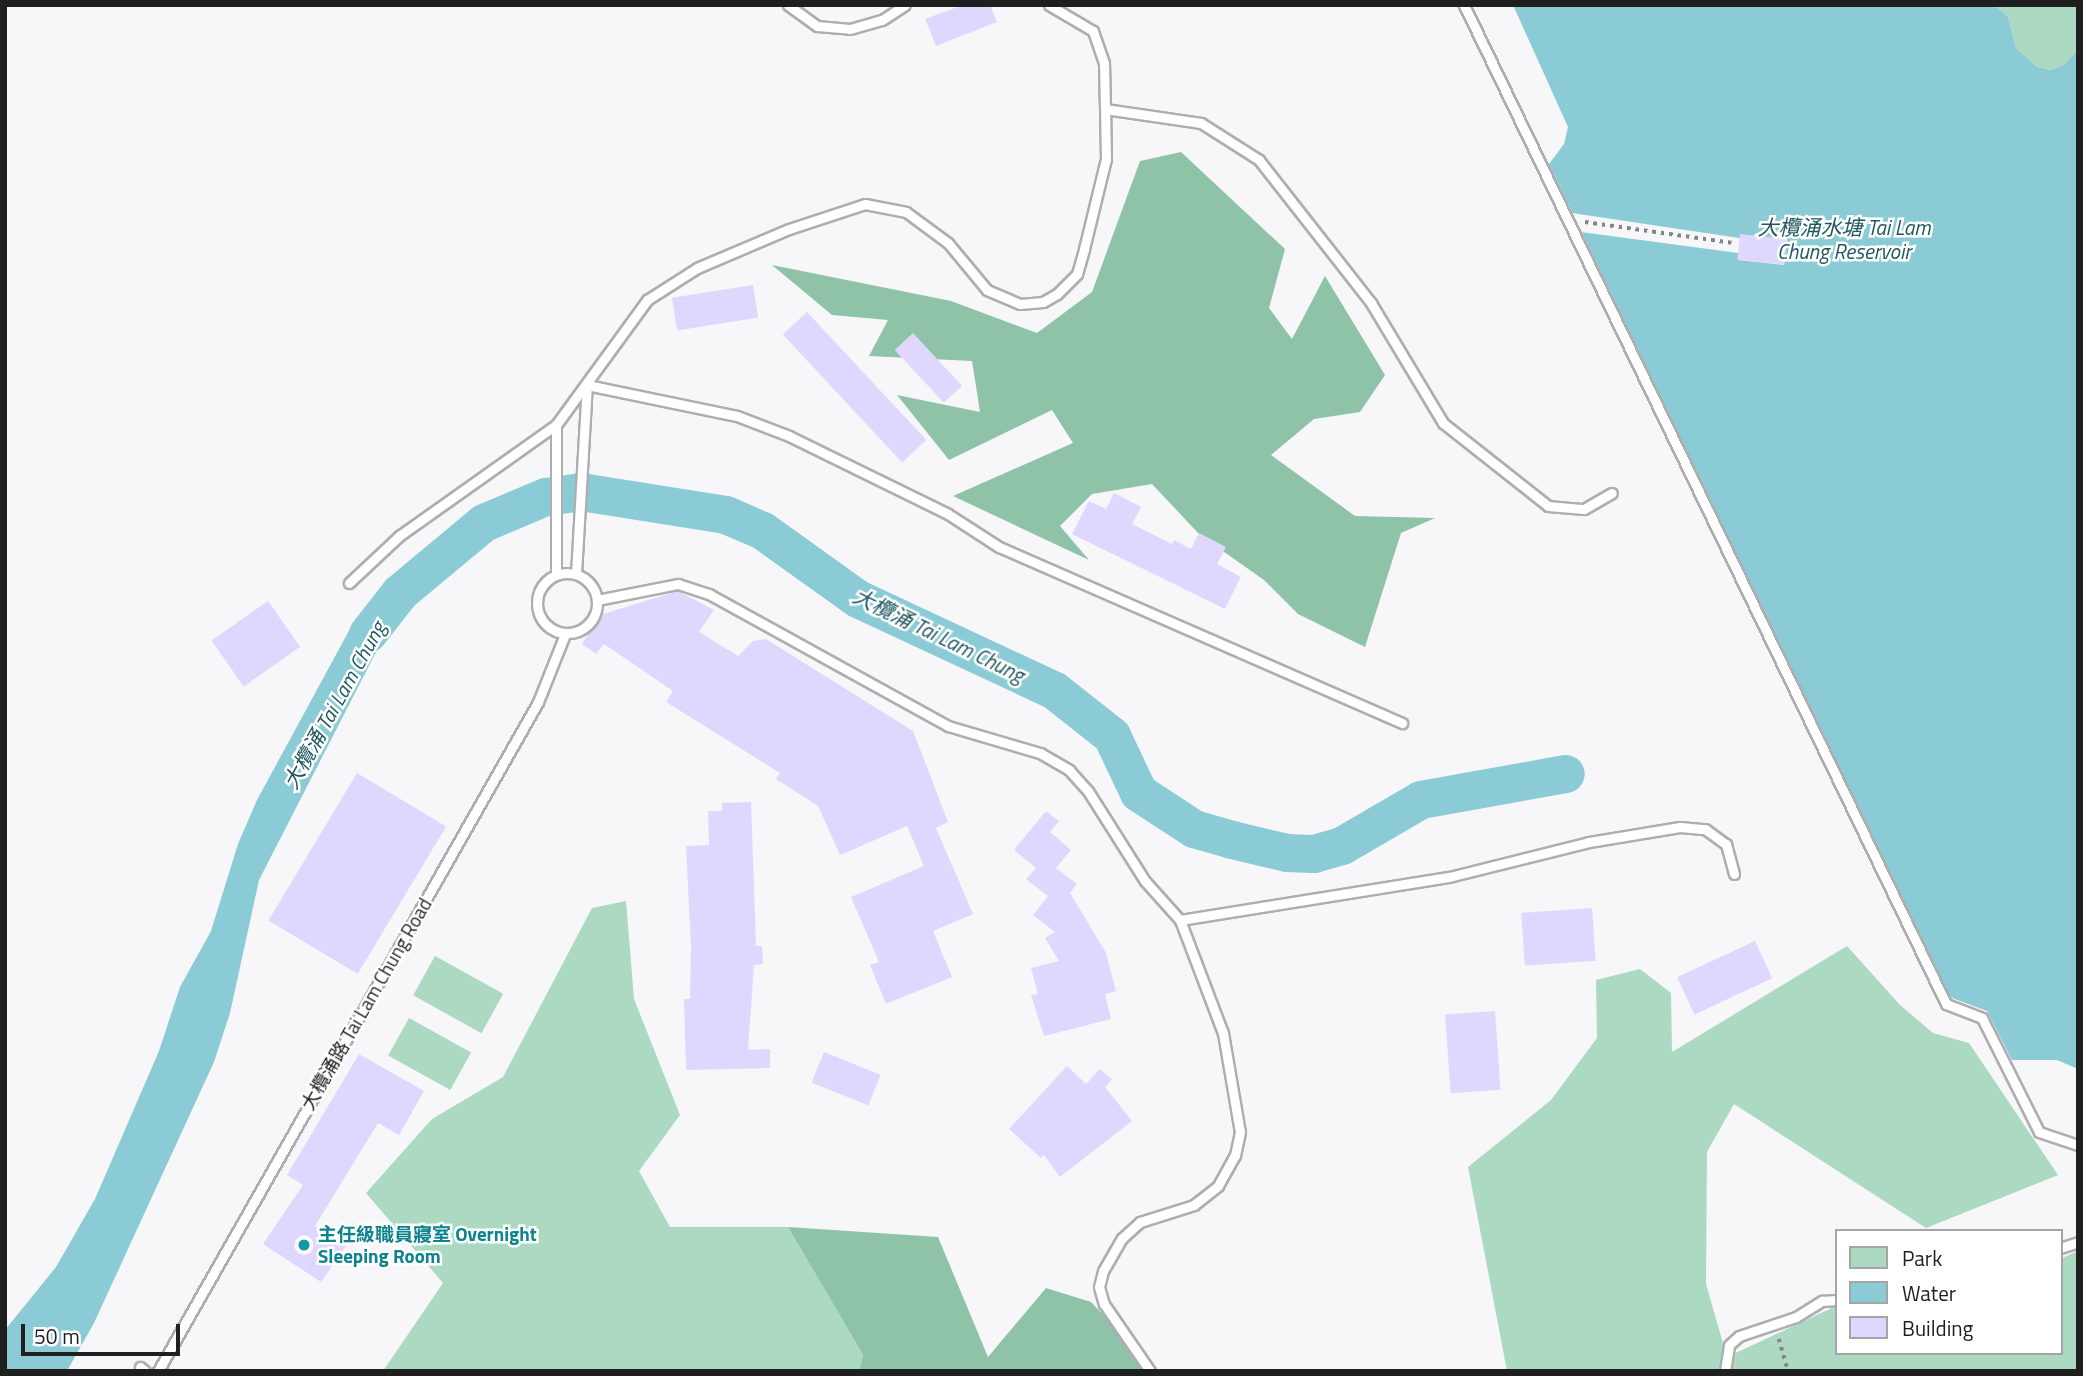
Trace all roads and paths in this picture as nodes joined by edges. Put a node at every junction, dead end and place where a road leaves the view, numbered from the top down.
1 (788, 5) edge
2 (905, 5) edge
3 (1049, 5) edge
4 (1464, 5) edge
5 (1105, 109) junction
6 (1570, 220) junction
7 (1732, 243) dead end
8 (587, 385) junction
9 (556, 425) junction
10 (1612, 493) dead end
11 (576, 574) junction
12 (556, 575) junction
13 (349, 583) dead end
14 (597, 600) junction
15 (565, 634) junction
16 (1402, 723) dead end
17 (1734, 874) dead end
18 (1180, 920) junction
19 (2078, 1145) edge
20 (1834, 1300) edge
21 (1776, 1323) junction
22 (158, 1371) edge
23 (1150, 1371) edge
24 (1725, 1371) edge
25 (1788, 1371) edge

1 - 2 lane
3 - 5 lane
4 - 6 lane
5 - 8 lane
5 - 10 lane
6 - 7 path
6 - 19 lane
8 - 9 lane
8 - 11 lane
8 - 16 lane
9 - 12 lane
9 - 13 lane
11 - 12 lane
11 - 14 lane
12 - 15 lane
14 - 15 lane
14 - 18 lane
15 - 22 lane, 大欖涌路 Tai Lam Chung Road
17 - 18 lane
18 - 23 lane
20 - 21 lane
21 - 24 lane
21 - 25 path

